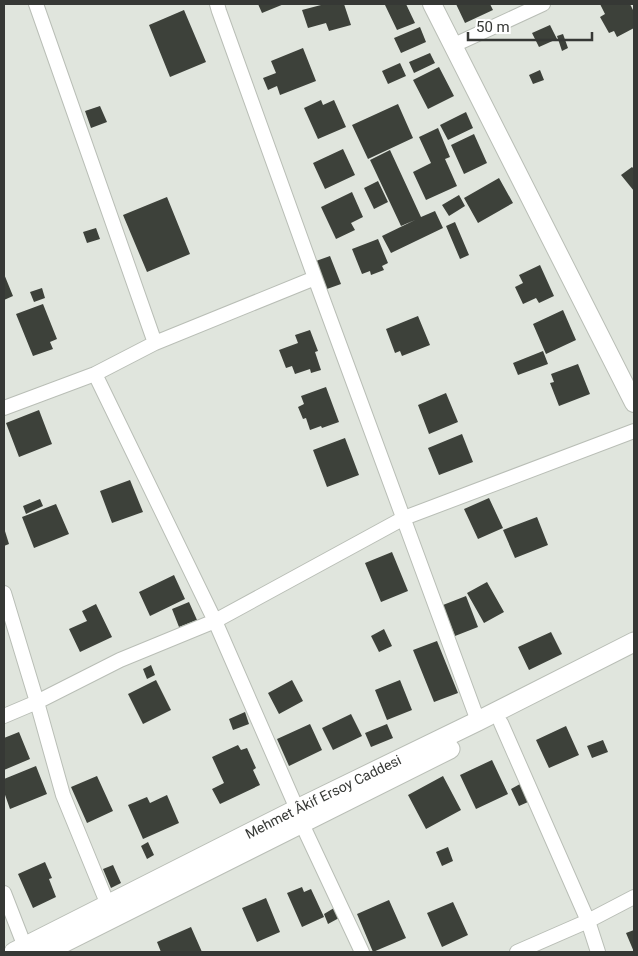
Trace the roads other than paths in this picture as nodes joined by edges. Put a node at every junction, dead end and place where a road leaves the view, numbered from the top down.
1 (36, 4) edge
2 (218, 4) edge
3 (432, 4) edge
4 (543, 4) edge
5 (454, 45) junction
6 (315, 278) junction
7 (154, 343) junction
8 (95, 374) junction
9 (634, 403) edge
10 (4, 408) edge
11 (634, 431) edge
12 (404, 518) junction
13 (4, 594) edge
14 (215, 621) junction
15 (634, 642) edge
16 (634, 648) edge
17 (37, 702) junction
18 (4, 716) edge
19 (478, 721) junction
20 (501, 723) junction
21 (300, 816) junction
22 (4, 893) edge
23 (634, 897) edge
24 (108, 905) junction
25 (588, 921) junction
26 (20, 950) edge
27 (45, 952) edge
28 (362, 952) edge
29 (517, 952) edge
30 (598, 952) edge

1 - 7 street
2 - 6 street
3 - 5 street
4 - 5 street
5 - 9 street
6 - 7 street
6 - 12 street
7 - 8 street
8 - 10 street
8 - 14 street
11 - 12 street
12 - 14 street
12 - 19 street
13 - 17 street
14 - 17 street
14 - 21 street
15 - 19 main road, Mehmet Âkif Ersoy Caddesi
16 - 20 main road, Mehmet Âkif Ersoy Caddesi
17 - 18 street
17 - 24 street
19 - 21 main road, Mehmet Âkif Ersoy Caddesi
20 - 21 main road, Mehmet Âkif Ersoy Caddesi
20 - 25 street
21 - 24 main road, Mehmet Âkif Ersoy Caddesi
21 - 27 main road, Mehmet Âkif Ersoy Caddesi
21 - 28 street
22 - 26 street
23 - 25 street
24 - 26 main road, Mehmet Âkif Ersoy Caddesi
25 - 29 street
25 - 30 street

